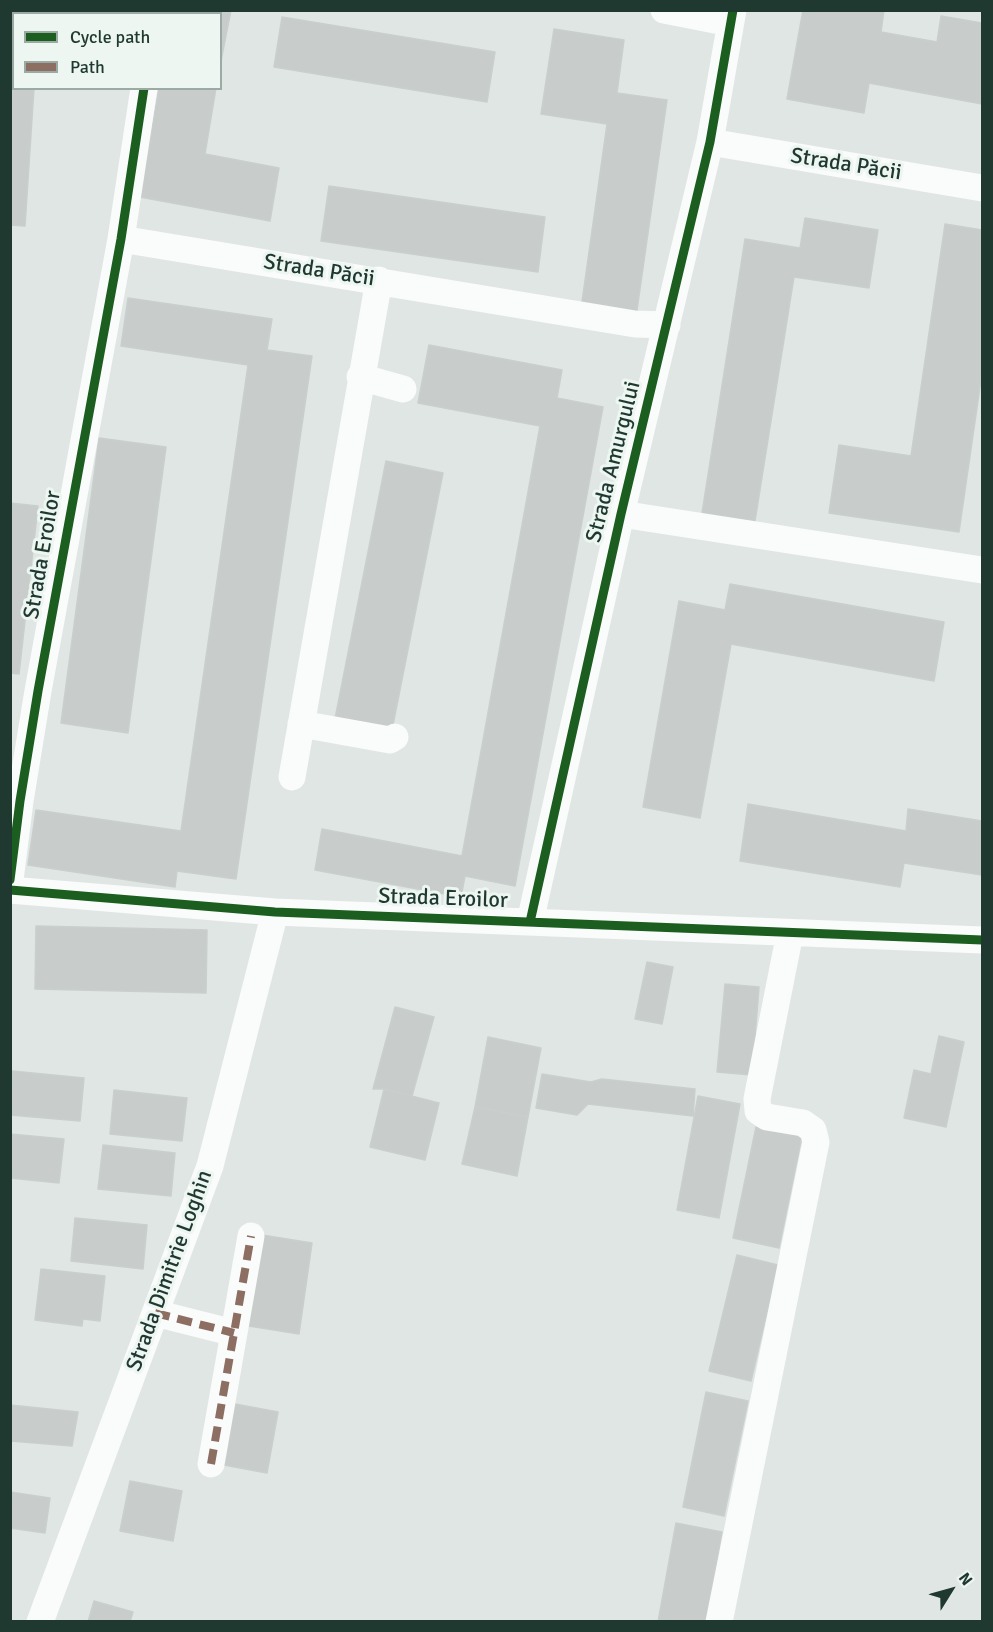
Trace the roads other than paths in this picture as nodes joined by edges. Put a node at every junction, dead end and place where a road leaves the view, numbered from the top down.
1 (664, 10) edge
2 (732, 17) edge
3 (144, 90) edge
4 (710, 142) junction
5 (982, 188) edge
6 (121, 239) junction
7 (379, 280) junction
8 (668, 325) junction
9 (360, 377) junction
10 (403, 389) dead end
11 (621, 514) junction
12 (982, 570) edge
13 (301, 724) junction
14 (395, 737) dead end
15 (292, 777) dead end
16 (10, 880) edge
17 (10, 891) edge
18 (275, 912) junction
19 (530, 922) junction
20 (790, 933) junction
21 (982, 940) edge
22 (251, 1236) dead end
23 (155, 1313) junction
24 (234, 1333) junction
25 (211, 1464) dead end
26 (40, 1622) edge
27 (719, 1622) edge

1 - 2 street, Strada Amurgului
2 - 4 street, Strada Amurgului
3 - 6 street
4 - 5 street, Strada Păcii
4 - 8 street, Strada Amurgului
6 - 7 street, Strada Păcii
6 - 16 street, Strada Eroilor
7 - 8 street, Strada Păcii
7 - 9 street
8 - 11 street, Strada Amurgului
9 - 10 street
9 - 13 street
11 - 12 street
11 - 19 street, Strada Amurgului
13 - 14 street
13 - 15 street
17 - 18 street, Strada Eroilor
18 - 19 street, Strada Eroilor
18 - 23 street, Strada Dimitrie Loghin
19 - 20 street, Strada Eroilor
20 - 21 street, Strada Eroilor
20 - 27 street
22 - 24 street
23 - 24 street
23 - 26 street, Strada Dimitrie Loghin
24 - 25 street

